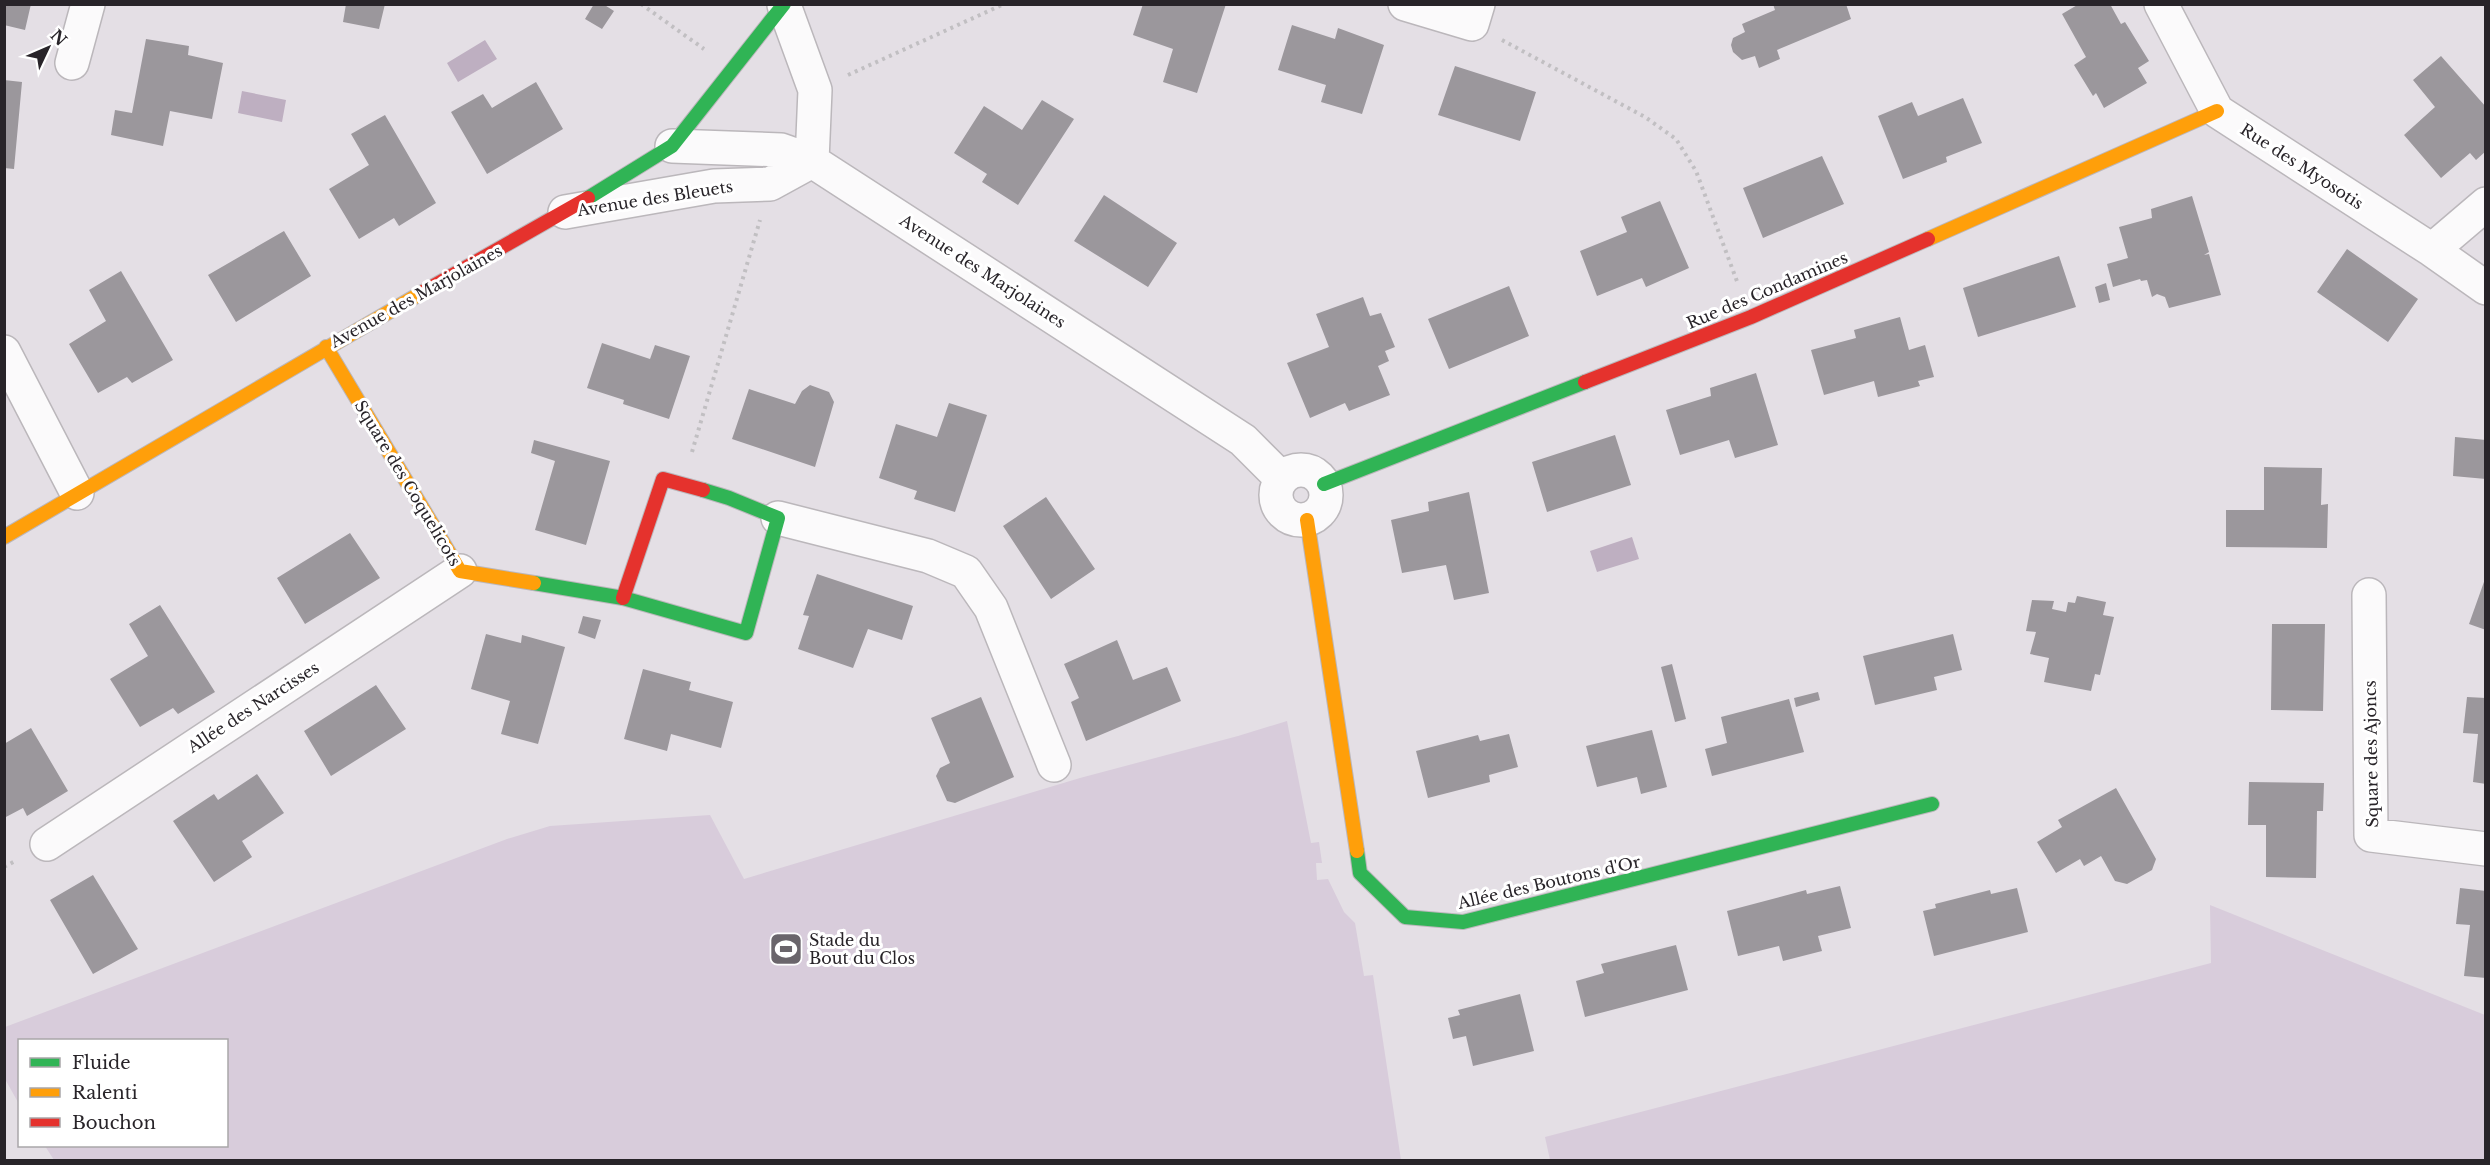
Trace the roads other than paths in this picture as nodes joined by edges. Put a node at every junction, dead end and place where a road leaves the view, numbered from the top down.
1 (88, 4) edge
2 (1405, 4) edge
3 (2161, 4) edge
4 (784, 5) edge
5 (1475, 14) edge
6 (72, 63) dead end
7 (2217, 111) junction
8 (672, 146) junction
9 (812, 161) junction
10 (714, 186) junction
11 (2486, 204) edge
12 (565, 212) junction
13 (2432, 250) junction
14 (2486, 288) edge
15 (326, 347) junction
16 (4, 352) edge
17 (1282, 479) junction
18 (1324, 484) junction
19 (77, 493) junction
20 (778, 518) junction
21 (1307, 520) junction
22 (4, 537) edge
23 (460, 571) junction
24 (2369, 595) dead end
25 (623, 598) junction
26 (1054, 765) dead end
27 (1932, 804) dead end
28 (47, 844) dead end
29 (2486, 849) edge

1 - 6 street
2 - 5 street
3 - 7 street, Rue des Myosotis
4 - 8 street, Avenue des Marjolaines
4 - 9 street, Avenue des Marjolaines
7 - 13 street, Rue des Myosotis
7 - 18 street, Rue des Condamines
8 - 9 street
8 - 10 street
8 - 12 street, Avenue des Marjolaines
9 - 10 street, Avenue des Bleuets
9 - 17 street, Avenue des Marjolaines
10 - 12 street, Avenue des Bleuets
11 - 13 street
12 - 15 street, Avenue des Marjolaines
13 - 14 street, Rue des Myosotis
15 - 19 street, Avenue des Marjolaines
15 - 23 street, Square des Coquelicots
16 - 19 street
17 - 18 street
17 - 21 street
18 - 21 street
19 - 22 street, Avenue des Marjolaines
20 - 25 street
20 - 25 street, Square des Coquelicots
20 - 26 street
21 - 27 street, Allée des Boutons d'Or
23 - 25 street, Square des Coquelicots
23 - 28 street, Allée des Narcisses
24 - 29 street, Square des Ajoncs

